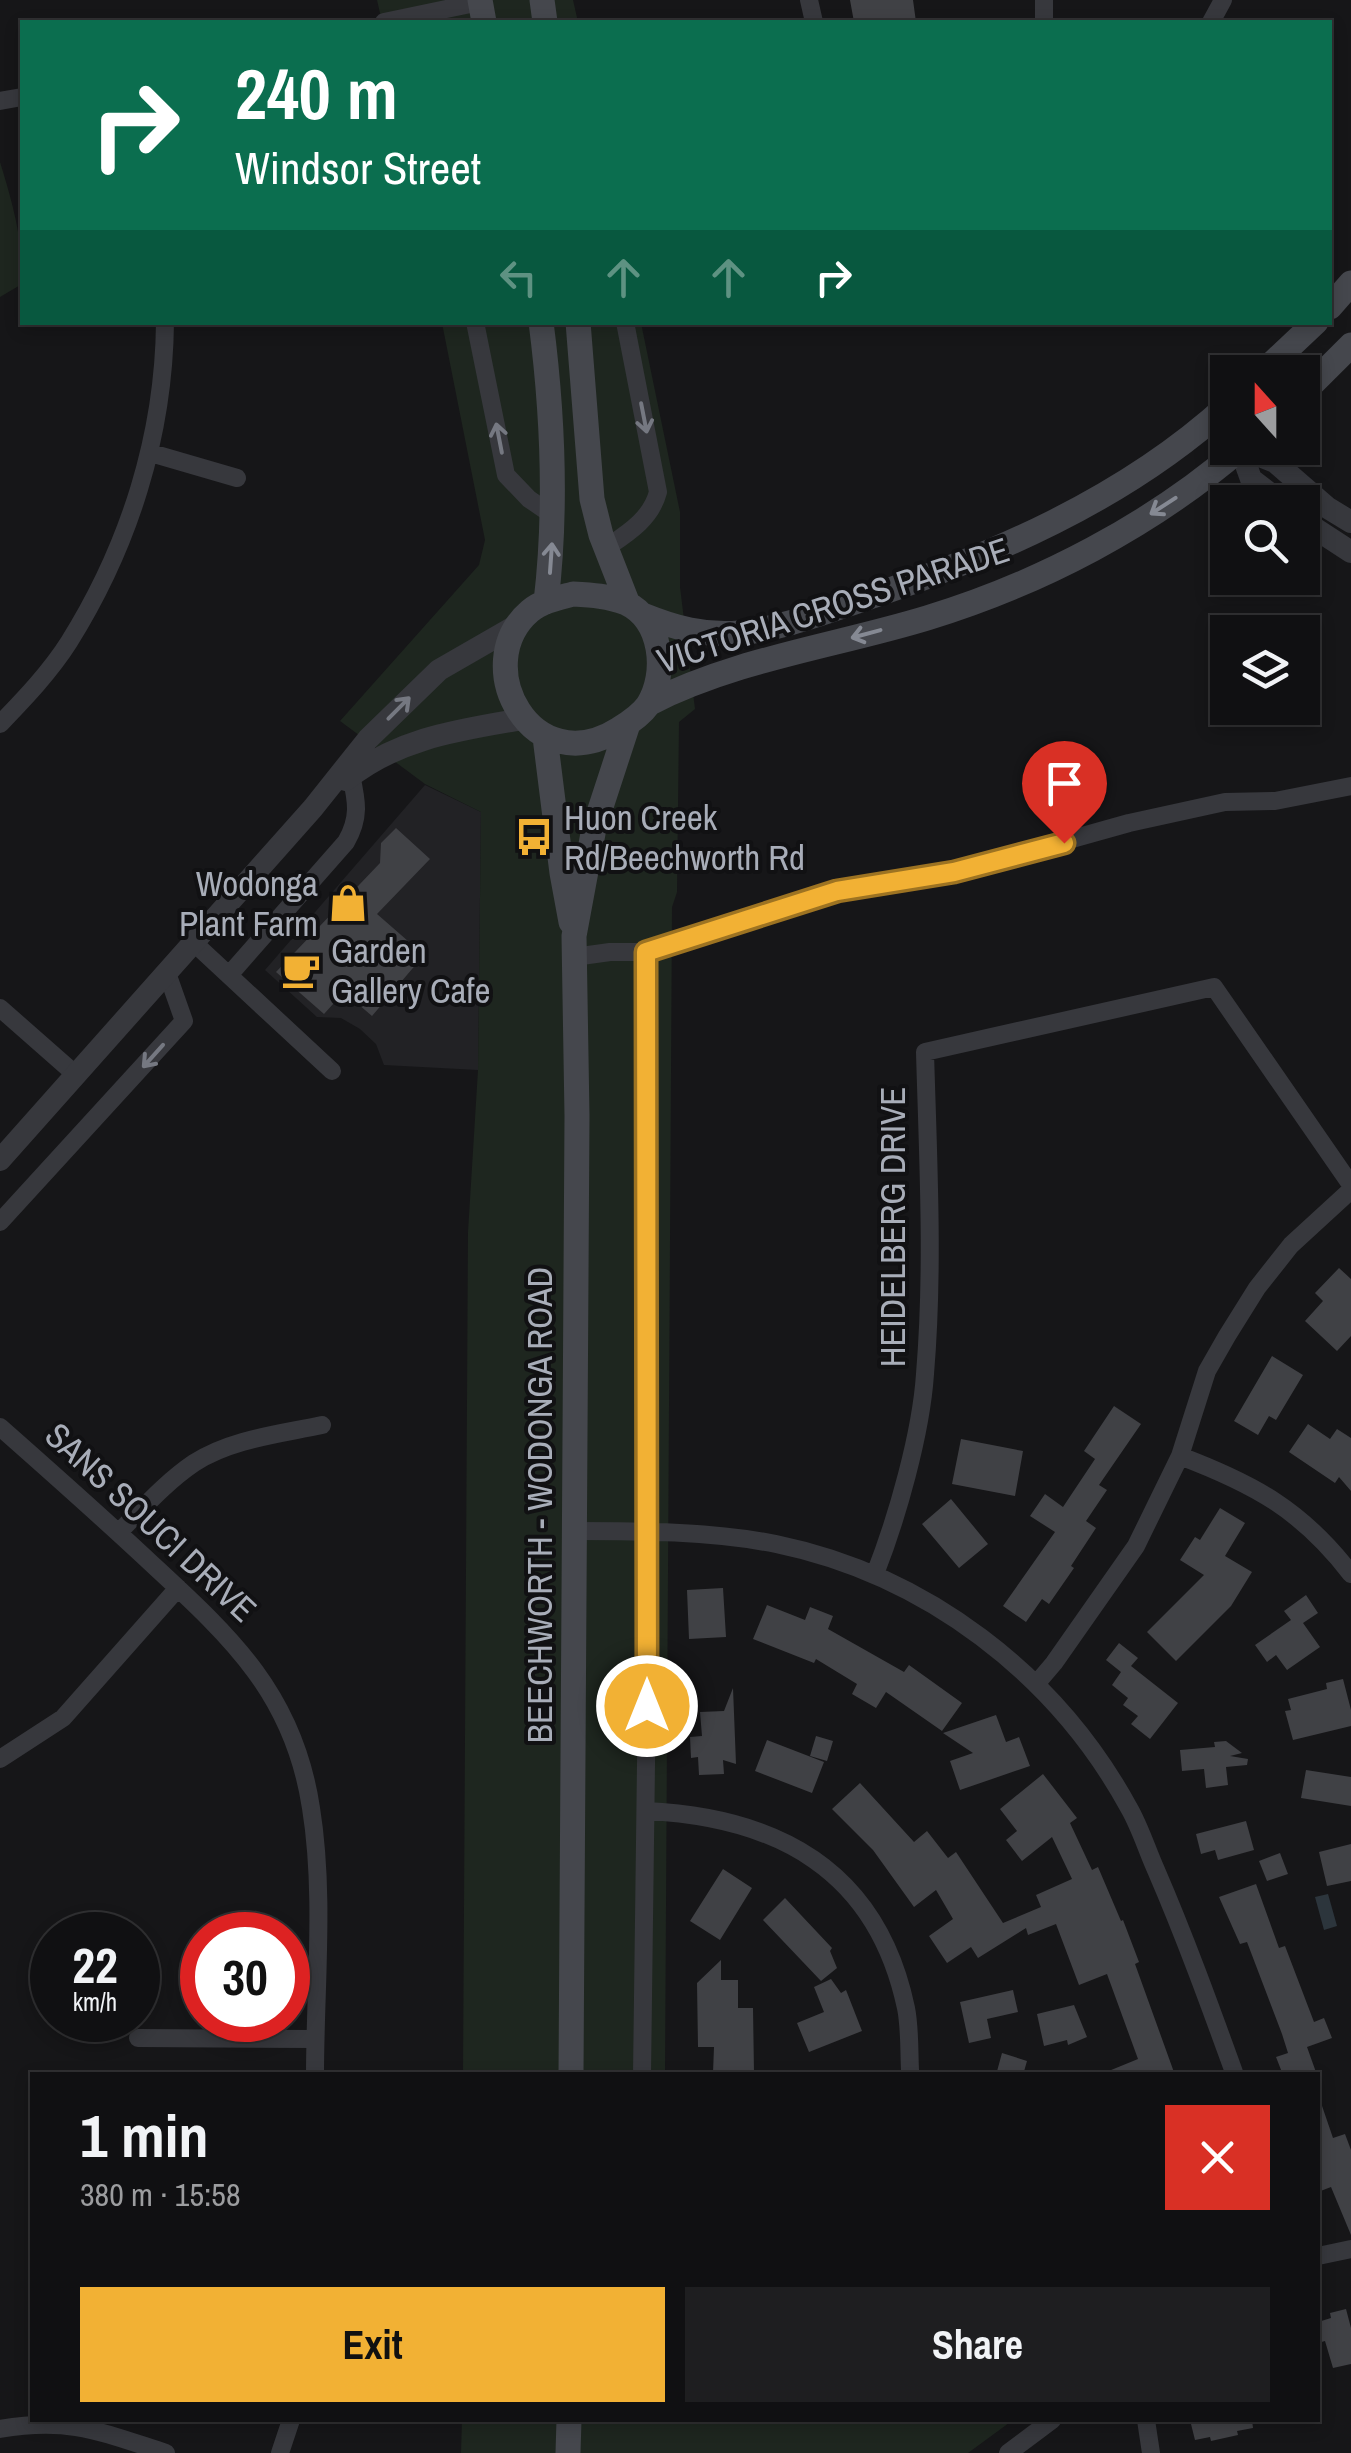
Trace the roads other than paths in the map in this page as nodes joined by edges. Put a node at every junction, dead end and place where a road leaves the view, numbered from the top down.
1 (482, 6) edge
2 (413, 13) edge
3 (1351, 283) edge
4 (1332, 304) edge
5 (165, 325) edge
6 (476, 325) edge
7 (541, 325) edge
8 (578, 325) edge
9 (626, 325) edge
10 (1313, 325) edge
11 (1351, 345) edge
12 (1281, 355) edge
13 (1320, 376) edge
14 (1210, 435) edge
15 (151, 454) junction
16 (1219, 465) edge
17 (1246, 465) edge
18 (1278, 465) edge
19 (237, 478) dead end
20 (1260, 485) edge
21 (551, 514) junction
22 (1351, 522) edge
23 (1320, 532) edge
24 (606, 548) junction
25 (1351, 552) edge
26 (546, 602) junction
27 (635, 610) junction
28 (519, 624) junction
29 (650, 703) junction
30 (523, 719) junction
31 (0, 724) edge
32 (628, 724) junction
33 (545, 737) junction
34 (351, 776) junction
35 (1351, 786) edge
36 (313, 808) junction
37 (193, 942) junction
38 (574, 947) junction
39 (646, 952) junction
40 (167, 973) junction
41 (230, 974) junction
42 (0, 1008) edge
43 (332, 1070) dead end
44 (76, 1074) junction
45 (0, 1160) edge
46 (1351, 1188) edge
47 (0, 1222) edge
48 (322, 1425) dead end
49 (0, 1427) edge
50 (1180, 1456) junction
51 (572, 1531) junction
52 (649, 1531) junction
53 (119, 1532) junction
54 (874, 1574) junction
55 (1351, 1574) edge
56 (178, 1588) junction
57 (1037, 1682) junction
58 (0, 1759) edge
59 (646, 1811) junction
60 (160, 2038) edge
61 (315, 2040) junction
62 (910, 2070) dead end
63 (314, 2072) edge
64 (571, 2072) edge
65 (642, 2072) edge
66 (1234, 2072) edge
67 (1351, 2249) edge
68 (1320, 2256) edge
69 (289, 2422) edge
70 (568, 2422) edge
71 (1049, 2422) edge
72 (1146, 2422) edge
73 (0, 2429) edge
74 (166, 2453) edge
75 (280, 2453) edge
76 (568, 2453) edge
77 (1008, 2453) edge
78 (1151, 2453) edge

1 - 2 street
3 - 4 main road
5 - 15 street
21 -> 6 street
7 - 21 main road
8 - 24 main road
9 -> 24 street
10 - 12 main road
11 - 13 main road
14 - 27 main road, VICTORIA CROSS PARADE
15 - 19 street
15 - 31 street
16 -> 29 main road, VICTORIA CROSS PARADE
17 - 20 street
18 - 22 street
26 -> 21 main road
23 - 25 street
24 - 27 main road
26 - 27 main road
26 - 28 main road
27 - 29 main road
28 - 30 main road
36 -> 28 street
29 - 32 main road
30 - 33 main road
30 - 34 street
32 - 33 main road
32 - 38 main road, BEECHWORTH - WODONGA ROAD
33 - 38 main road, BEECHWORTH - WODONGA ROAD
34 - 36 street
34 - 41 street
35 - 39 street
36 - 37 street
37 - 40 street
37 - 41 street
38 - 39 street
38 - 51 main road, BEECHWORTH - WODONGA ROAD
39 - 52 street
40 - 44 street
40 -> 47 street
41 - 43 street
42 - 44 street
44 - 45 street
46 - 50 street
46 - 54 street, HEIDELBERG DRIVE
48 - 53 street
49 - 53 street, SANS SOUCI DRIVE
50 - 55 street
50 - 57 street
51 - 52 street
51 - 64 main road, BEECHWORTH - WODONGA ROAD
52 - 54 street
52 - 59 street
53 - 56 street, SANS SOUCI DRIVE
54 - 57 street
56 - 58 street
56 - 61 street, SANS SOUCI DRIVE
57 - 66 street
59 - 62 street
59 - 65 street
60 - 61 street
61 - 63 street, SANS SOUCI DRIVE
67 - 68 street
69 - 75 street
70 - 76 main road
71 - 77 street
72 - 78 street
73 - 74 street

